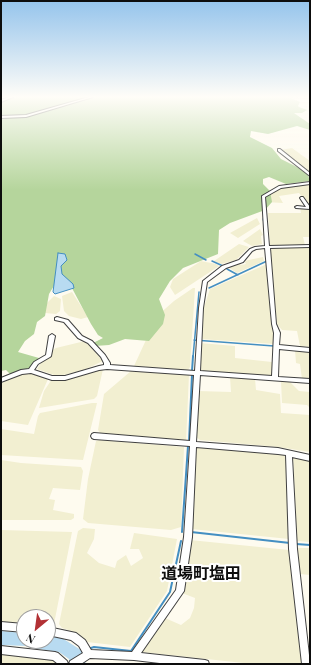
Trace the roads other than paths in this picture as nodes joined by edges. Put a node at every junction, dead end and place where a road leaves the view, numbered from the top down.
1 (279, 150) dead end
2 (310, 175) edge
3 (310, 183) edge
4 (302, 198) dead end
5 (297, 206) dead end
6 (309, 208) edge
7 (310, 246) edge
8 (268, 247) junction
9 (57, 319) dead end
10 (52, 336) dead end
11 (277, 347) junction
12 (310, 350) edge
13 (107, 367) junction
14 (31, 372) junction
15 (196, 373) junction
16 (275, 378) junction
17 (1, 380) edge
18 (310, 381) edge
19 (94, 436) dead end
20 (194, 445) junction
21 (289, 453) junction
22 (310, 458) edge
23 (1, 626) edge
24 (16, 627) edge
25 (56, 633) edge
26 (1, 650) edge
27 (89, 654) junction
28 (134, 656) junction
29 (64, 664) edge
30 (73, 664) edge
31 (205, 664) edge
32 (306, 664) edge

1 - 2 street
3 - 8 street
4 - 6 street
5 - 6 street
7 - 8 street
8 - 11 street
8 - 15 street
9 - 13 street
10 - 14 street
11 - 12 street
11 - 16 street
13 - 14 street
13 - 15 street
14 - 17 street
15 - 16 street
15 - 20 street
16 - 18 street
19 - 20 street
20 - 21 street
20 - 28 street
21 - 22 street
21 - 32 street
23 - 24 street
25 - 27 street
26 - 29 street
27 - 28 street
27 - 30 street
28 - 31 street

